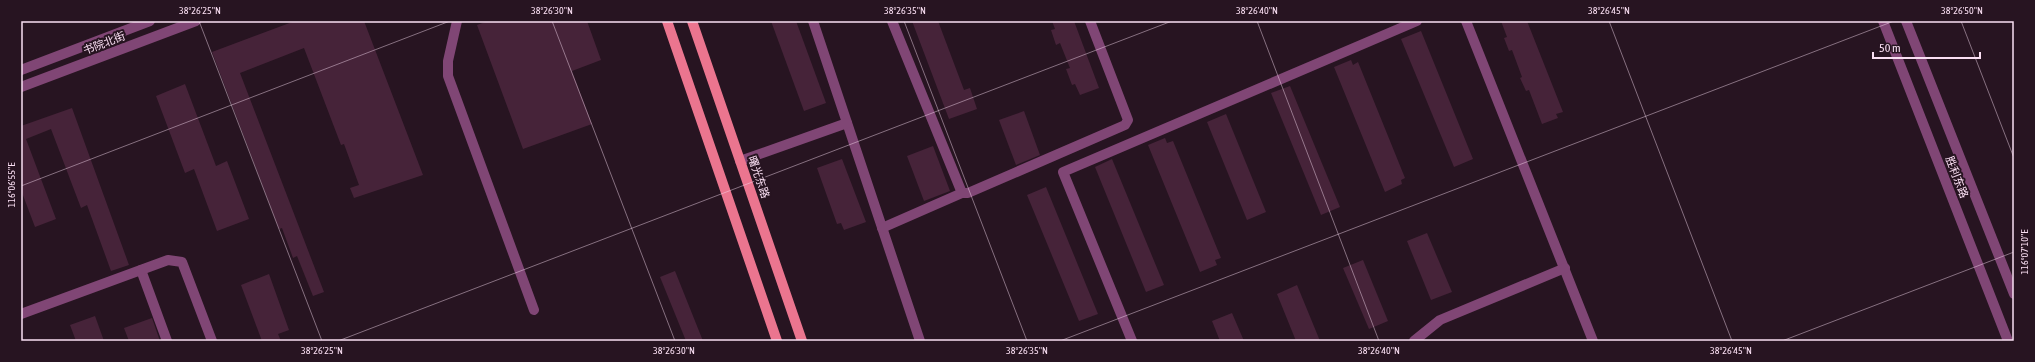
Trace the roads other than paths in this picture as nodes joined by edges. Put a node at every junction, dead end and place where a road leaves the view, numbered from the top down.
1 (150, 21) edge
2 (196, 21) edge
3 (457, 21) edge
4 (667, 21) edge
5 (692, 21) edge
6 (813, 21) edge
7 (892, 21) edge
8 (1090, 21) edge
9 (1417, 21) edge
10 (1466, 21) edge
11 (1882, 21) edge
12 (1906, 21) edge
13 (21, 70) edge
14 (21, 87) edge
15 (847, 123) junction
16 (740, 161) junction
17 (962, 193) junction
18 (882, 228) junction
19 (1565, 268) junction
20 (141, 270) junction
21 (2014, 294) edge
22 (534, 310) dead end
23 (21, 314) edge
24 (167, 341) edge
25 (212, 341) edge
26 (777, 341) edge
27 (802, 341) edge
28 (920, 341) edge
29 (1132, 341) edge
30 (1414, 341) edge
31 (1593, 341) edge
32 (2008, 341) edge

1 - 13 street, 书院北街
2 - 14 street, 书院北街
3 - 22 street
4 - 26 main road
5 - 16 main road, 曙光东路
6 - 15 street
7 - 17 street
8 - 17 street
9 - 29 street
10 - 19 street
11 - 32 street, 胜利东路
12 - 21 street, 胜利东路
15 - 16 street
15 - 18 street
16 - 27 main road, 曙光东路
17 - 18 street
18 - 28 street
19 - 30 street
19 - 31 street
20 - 23 street
20 - 24 street
20 - 25 street

